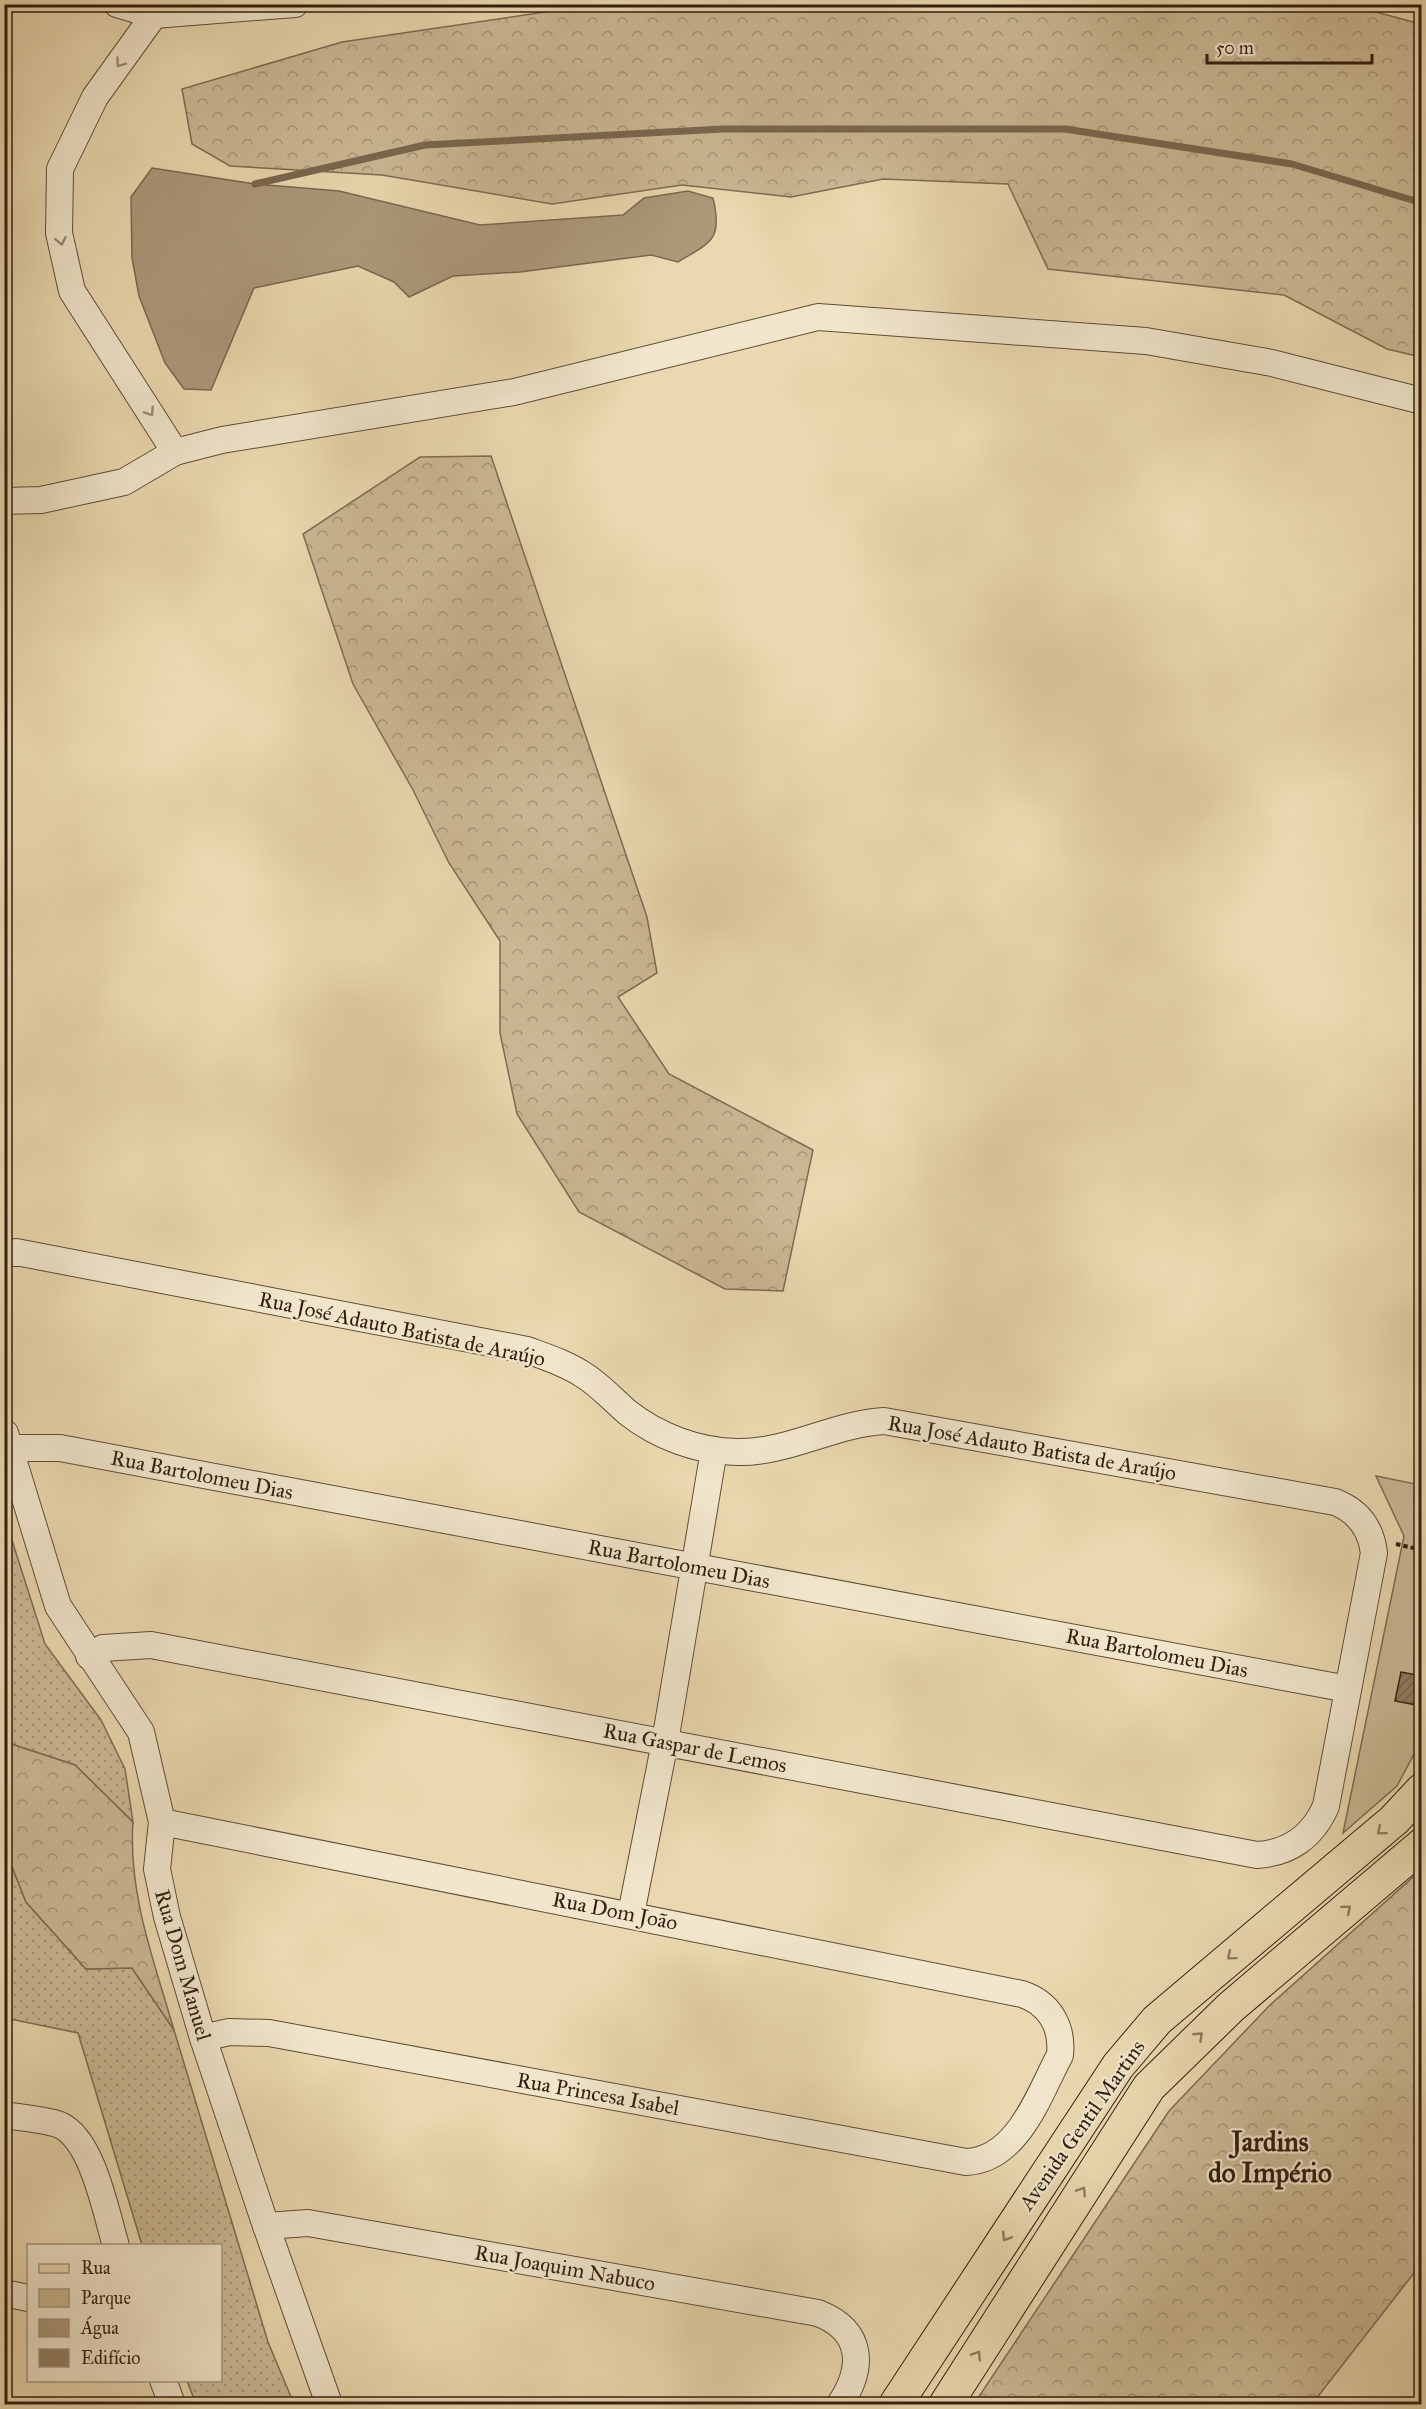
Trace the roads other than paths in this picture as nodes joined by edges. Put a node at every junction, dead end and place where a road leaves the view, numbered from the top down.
1 (117, 4) edge
2 (296, 4) edge
3 (154, 15) junction
4 (1422, 401) edge
5 (175, 453) junction
6 (4, 501) edge
7 (4, 1254) edge
8 (7, 1441) edge
9 (714, 1450) junction
10 (696, 1568) junction
11 (89, 1656) junction
12 (1348, 1689) junction
13 (665, 1742) junction
14 (1422, 1790) edge
15 (162, 1822) junction
16 (1422, 1845) edge
17 (631, 1914) junction
18 (203, 2038) junction
19 (4, 2115) edge
20 (991, 2157) joint
21 (266, 2226) junction
22 (115, 2244) edge
23 (4, 2293) edge
24 (27, 2298) edge
25 (164, 2382) edge
26 (172, 2404) edge
27 (329, 2404) edge
28 (840, 2404) edge
29 (896, 2404) edge
30 (946, 2404) edge

1 - 3 street
2 - 3 street
3 -> 5 street
4 - 5 street
5 - 6 street
7 - 9 street, Rua José Adauto Batista de Araújo
8 - 10 street, Rua Bartolomeu Dias
8 - 11 street, Rua Dom Manuel
9 - 10 street
9 - 12 street, Rua José Adauto Batista de Araújo
10 - 12 street, Rua Bartolomeu Dias
10 - 13 street
11 - 13 street, Rua Gaspar de Lemos
11 - 15 street, Rua Dom Manuel
12 - 13 street, Rua Gaspar de Lemos
13 - 17 street
14 -> 29 main road, Avenida Gentil Martins
15 - 17 street, Rua Dom João
15 - 18 street, Rua Dom Manuel
30 -> 16 main road, Avenida Gentil Martins
17 - 20 street, Rua Dom João
18 - 20 street, Rua Princesa Isabel
18 - 21 street, Rua Dom Manuel
19 - 22 street
21 - 27 street, Rua Dom Manuel
21 - 28 street, Rua Joaquim Nabuco
23 - 24 street
25 - 26 street

